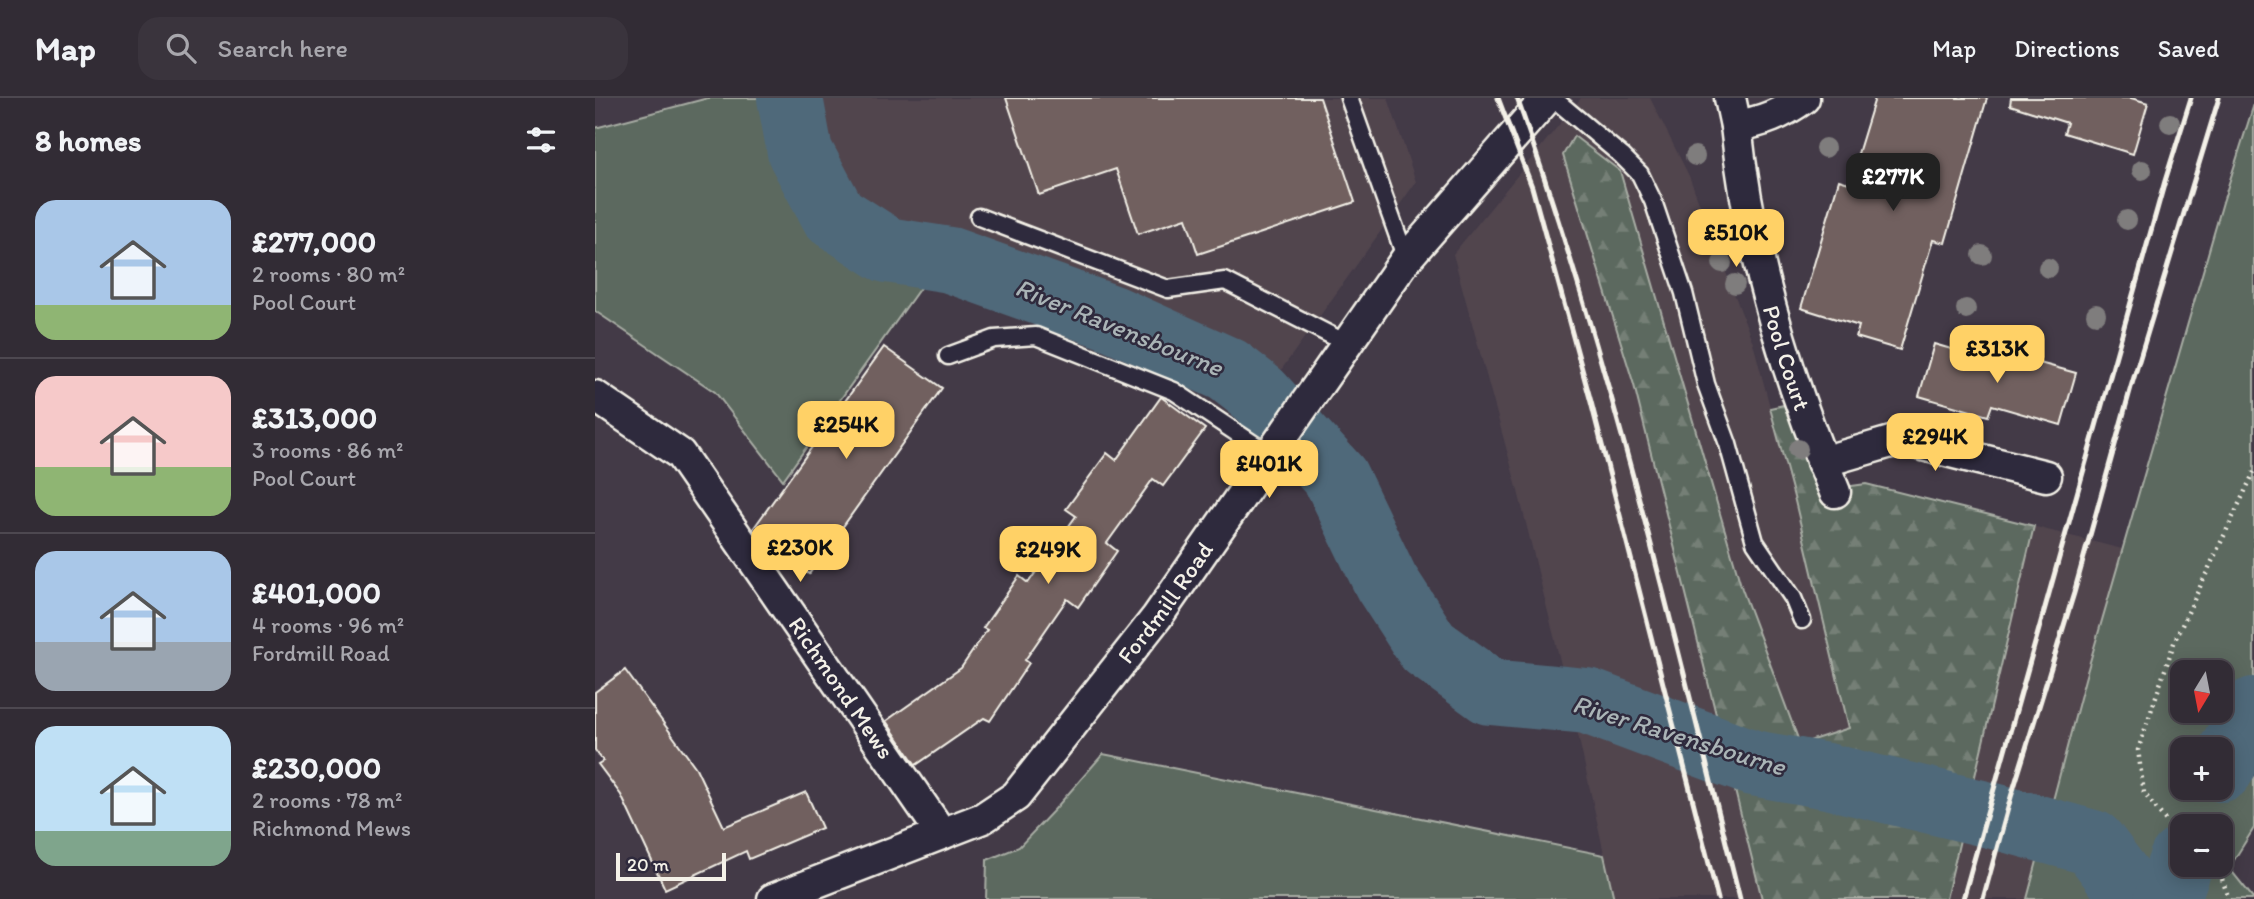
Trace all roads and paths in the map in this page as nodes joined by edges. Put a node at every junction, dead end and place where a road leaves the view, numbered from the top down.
1 (1349, 98) edge
2 (1547, 98) edge
3 (1553, 98) edge
4 (1804, 98) edge
5 (1733, 112) edge
6 (979, 217) dead end
7 (1406, 259) junction
8 (1346, 343) junction
9 (948, 356) dead end
10 (595, 396) edge
11 (1270, 455) junction
12 (1822, 462) junction
13 (2254, 472) edge
14 (2046, 476) dead end
15 (1835, 492) dead end
16 (1802, 621) dead end
17 (2170, 826) edge
18 (941, 834) junction
19 (2222, 879) dead end
20 (773, 899) edge
21 (2229, 899) edge

1 - 7 lane
2 - 7 street, Fordmill Road
3 - 16 lane
4 - 5 street, Pool Court
5 - 12 street, Pool Court
6 - 8 lane
7 - 8 street, Fordmill Road
8 - 11 street, Fordmill Road
9 - 11 lane
10 - 18 street, Richmond Mews
11 - 18 street, Fordmill Road
12 - 14 street
12 - 15 street, Pool Court
13 - 17 path
18 - 20 street, Fordmill Road
19 - 21 path

